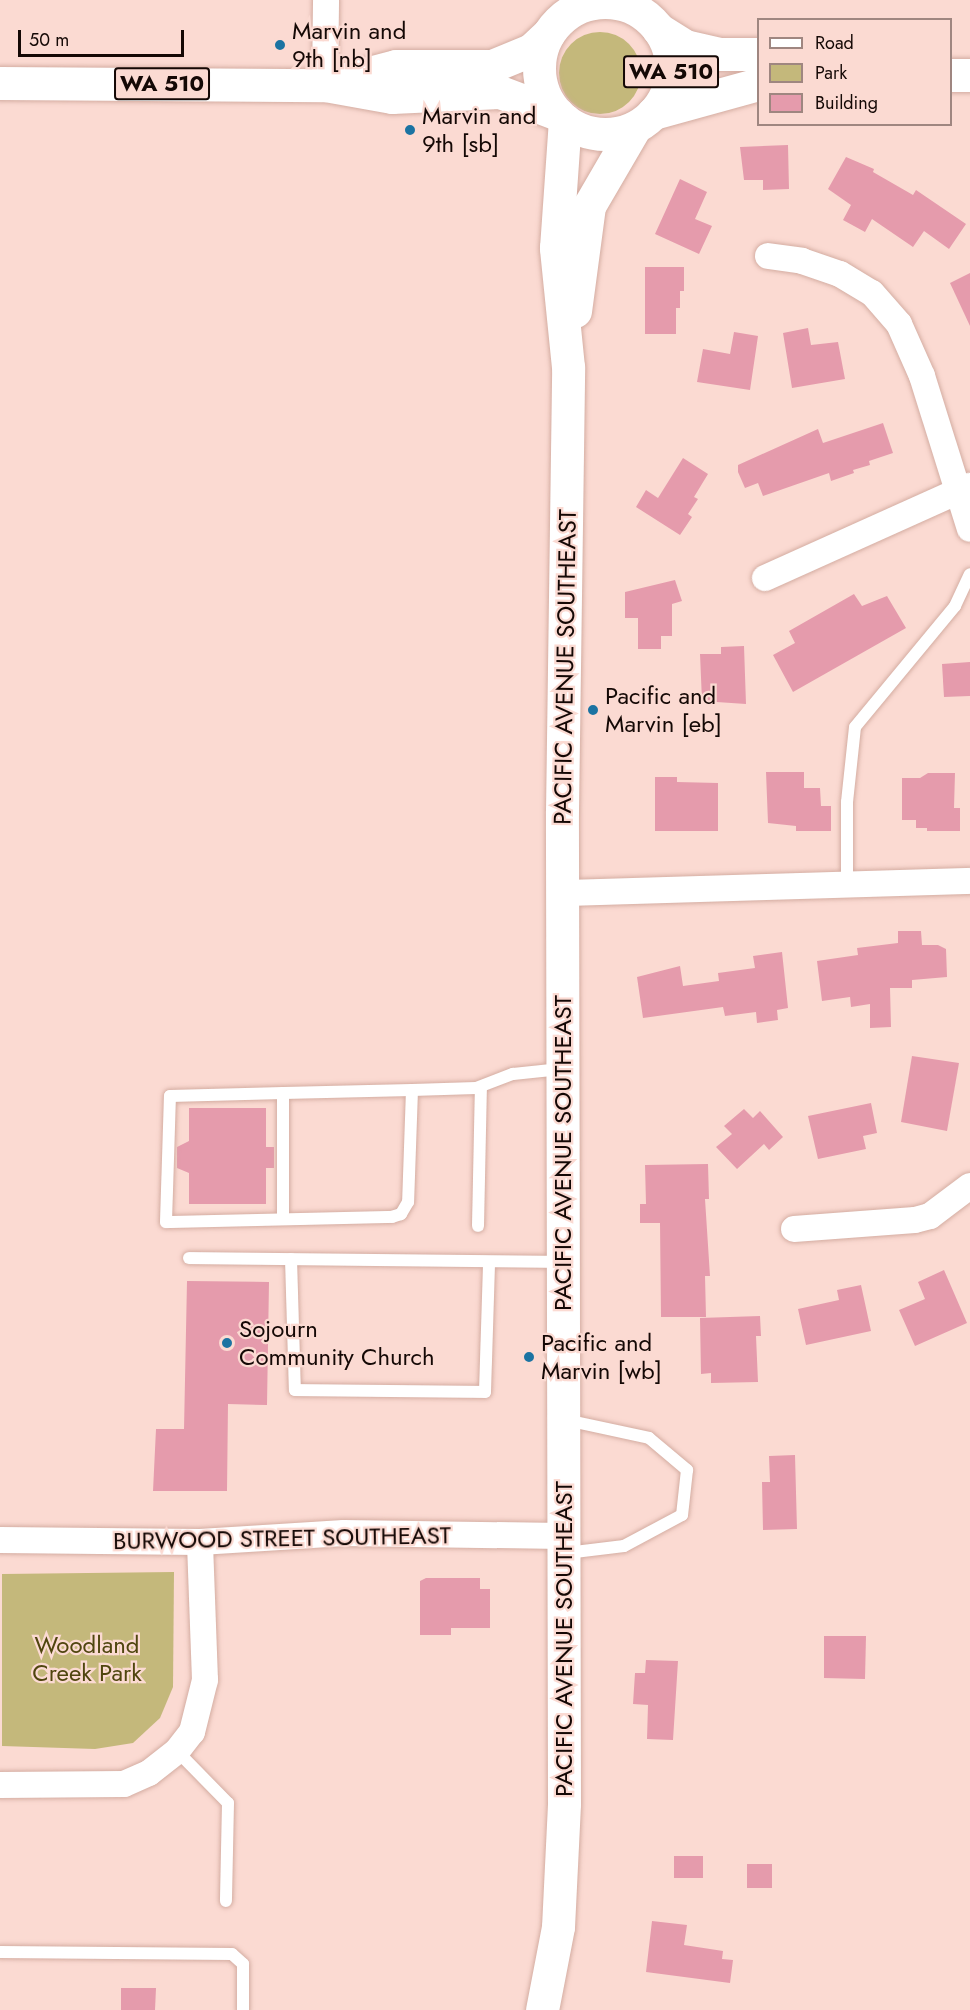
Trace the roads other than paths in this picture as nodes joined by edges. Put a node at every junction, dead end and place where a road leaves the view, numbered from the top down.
1 (326, 0) edge
2 (597, 1) edge
3 (650, 15) edge
4 (548, 34) junction
5 (757, 54) edge
6 (952, 75) edge
7 (970, 75) edge
8 (0, 82) edge
9 (325, 85) junction
10 (757, 85) edge
11 (562, 117) junction
12 (644, 120) junction
13 (768, 256) dead end
14 (568, 367) junction
15 (964, 488) edge
16 (970, 529) edge
17 (970, 574) edge
18 (765, 578) dead end
19 (970, 881) edge
20 (847, 888) junction
21 (562, 893) junction
22 (562, 1069) junction
23 (481, 1087) junction
24 (412, 1090) junction
25 (283, 1093) junction
26 (970, 1186) edge
27 (283, 1219) junction
28 (478, 1226) dead end
29 (794, 1229) dead end
30 (189, 1258) dead end
31 (291, 1259) junction
32 (489, 1262) junction
33 (563, 1262) junction
34 (563, 1419) junction
35 (0, 1540) edge
36 (200, 1542) junction
37 (565, 1544) junction
38 (177, 1751) junction
39 (0, 1785) edge
40 (226, 1900) dead end
41 (0, 1953) edge
42 (243, 2010) edge
43 (542, 2010) edge

1 - 9 street
2 - 3 main road, WA 510
2 - 4 main road, WA 510
3 - 5 main road
3 - 12 main road, WA 510
4 - 9 main road, WA 510
4 - 11 main road
6 - 7 main road
8 - 9 main road, WA 510
9 - 11 main road, WA 510
10 - 12 main road
11 - 12 main road, WA 510
11 - 14 main road, PACIFIC AVENUE SOUTHEAST
12 - 14 main road, PACIFIC AVENUE SOUTHEAST
13 - 15 street
14 - 21 main road, PACIFIC AVENUE SOUTHEAST
15 - 16 street
15 - 18 street
17 - 20 lane
19 - 20 street
20 - 21 street
21 - 22 main road, PACIFIC AVENUE SOUTHEAST
22 - 23 lane
22 - 33 main road, PACIFIC AVENUE SOUTHEAST
23 - 24 lane
23 - 28 lane
24 - 25 lane
24 - 27 lane
25 - 27 lane
25 - 27 lane
26 - 29 street
30 - 31 lane
31 - 32 lane
31 - 32 lane
32 - 33 lane
33 - 34 main road, PACIFIC AVENUE SOUTHEAST
34 - 37 main road, PACIFIC AVENUE SOUTHEAST
34 - 37 lane
35 - 36 street, BURWOOD STREET SOUTHEAST
36 - 37 street, BURWOOD STREET SOUTHEAST
36 - 38 street
37 - 43 main road, PACIFIC AVENUE SOUTHEAST
38 - 39 street
38 - 40 lane
41 - 42 lane

